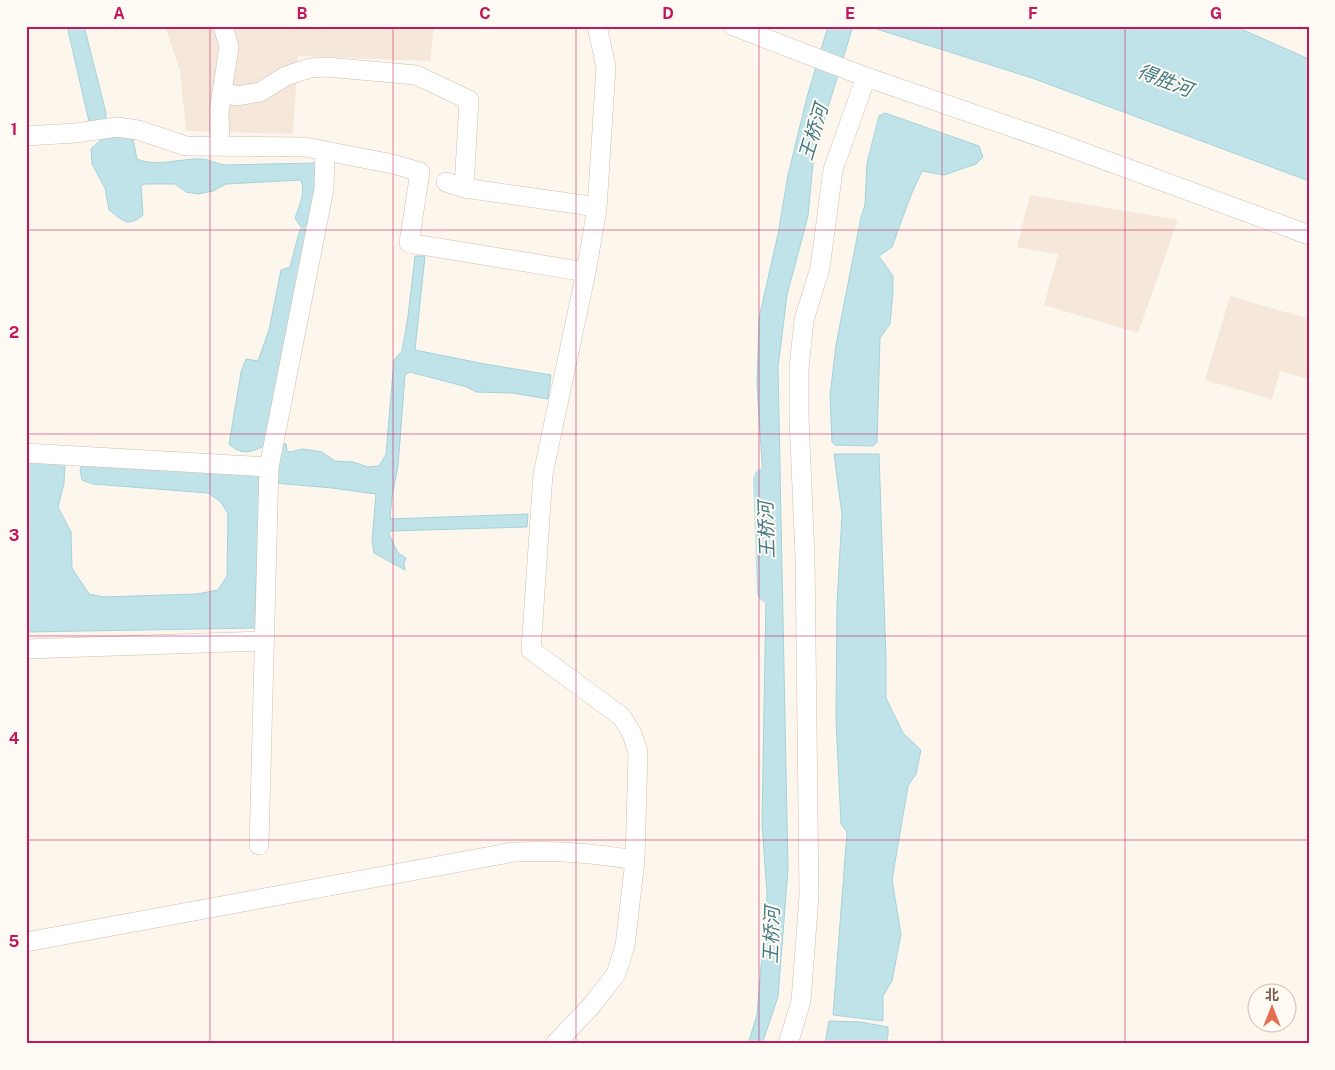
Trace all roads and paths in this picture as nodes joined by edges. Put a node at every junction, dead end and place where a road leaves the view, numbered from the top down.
1 (223, 26) edge
2 (597, 26) edge
3 (733, 26) edge
4 (866, 76) junction
5 (222, 92) junction
6 (26, 136) edge
7 (220, 146) junction
8 (325, 151) junction
9 (597, 209) junction
10 (1309, 236) edge
11 (586, 272) junction
12 (26, 453) edge
13 (269, 468) junction
14 (264, 641) junction
15 (26, 649) edge
16 (259, 846) dead end
17 (636, 860) junction
18 (26, 942) edge
19 (555, 1044) edge
20 (788, 1044) edge

1 - 5 street
2 - 9 street
3 - 4 street
4 - 10 street
4 - 20 street
5 - 7 street
5 - 9 street
6 - 7 street
7 - 8 street
8 - 11 street
8 - 13 street
9 - 11 street
11 - 17 street
12 - 13 street
13 - 14 street
14 - 15 street
14 - 16 street
17 - 18 street
17 - 19 street

